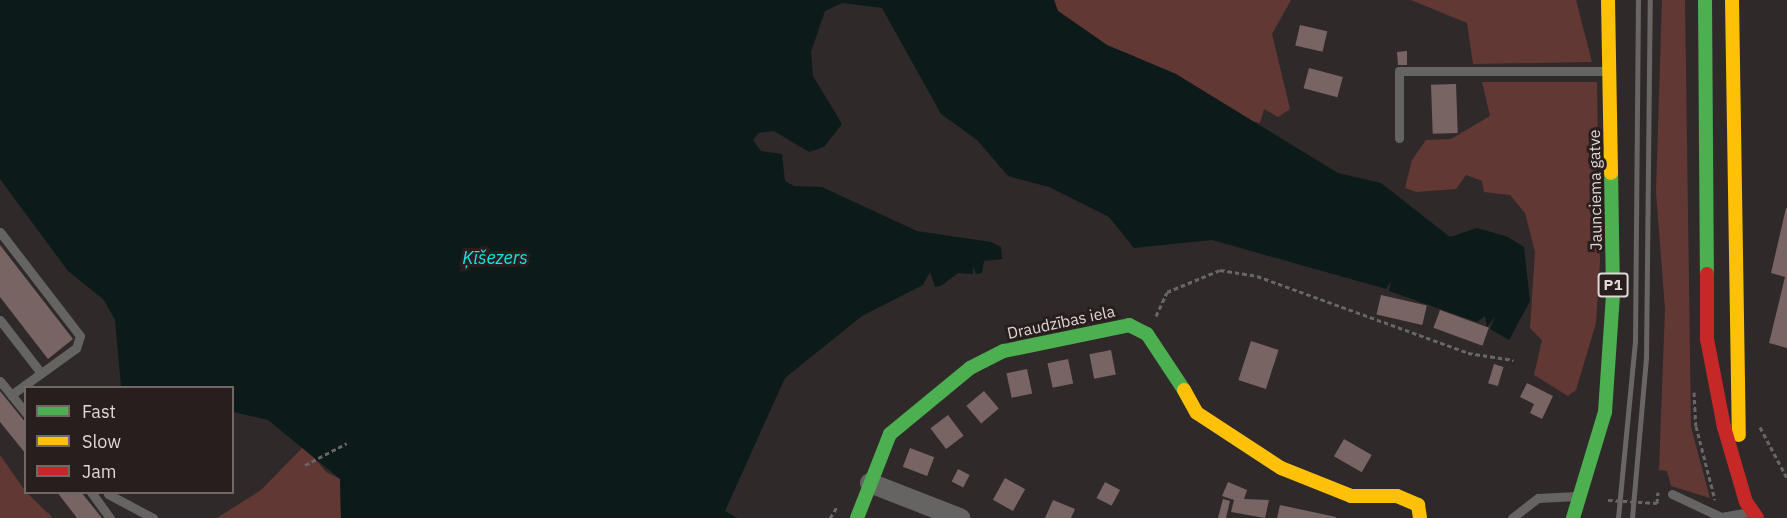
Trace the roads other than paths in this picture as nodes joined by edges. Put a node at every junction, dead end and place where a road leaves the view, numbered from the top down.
1 (1593, 0) edge
2 (1608, 0) edge
3 (1705, 0) edge
4 (1732, 0) edge
5 (1608, 71) junction
6 (1399, 138) dead end
7 (0, 232) edge
8 (0, 320) edge
9 (41, 373) junction
10 (0, 381) edge
11 (11, 395) junction
12 (24, 410) edge
13 (1740, 472) junction
14 (870, 483) junction
15 (112, 494) edge
16 (1672, 494) dead end
17 (93, 496) edge
18 (1583, 496) junction
19 (1755, 514) edge
20 (110, 518) edge
21 (153, 518) edge
22 (857, 518) edge
23 (960, 518) edge
24 (1420, 518) edge
25 (1512, 518) edge
26 (1573, 518) edge

1 - 5 main road, P1
2 - 5 main road, Jaunciema gatve / P1
3 - 13 main road
4 - 13 main road
5 - 6 lane
5 - 18 main road, Jaunciema gatve / P1
7 - 9 lane
8 - 9 lane
9 - 11 lane
10 - 11 lane
11 - 12 lane
13 - 19 main road
14 - 22 main road, Draudzības iela
14 - 23 street
14 - 24 main road, Draudzības iela
15 - 21 lane
16 - 19 lane
17 - 20 lane
18 - 25 lane
18 - 26 main road, Jaunciema gatve / P1

